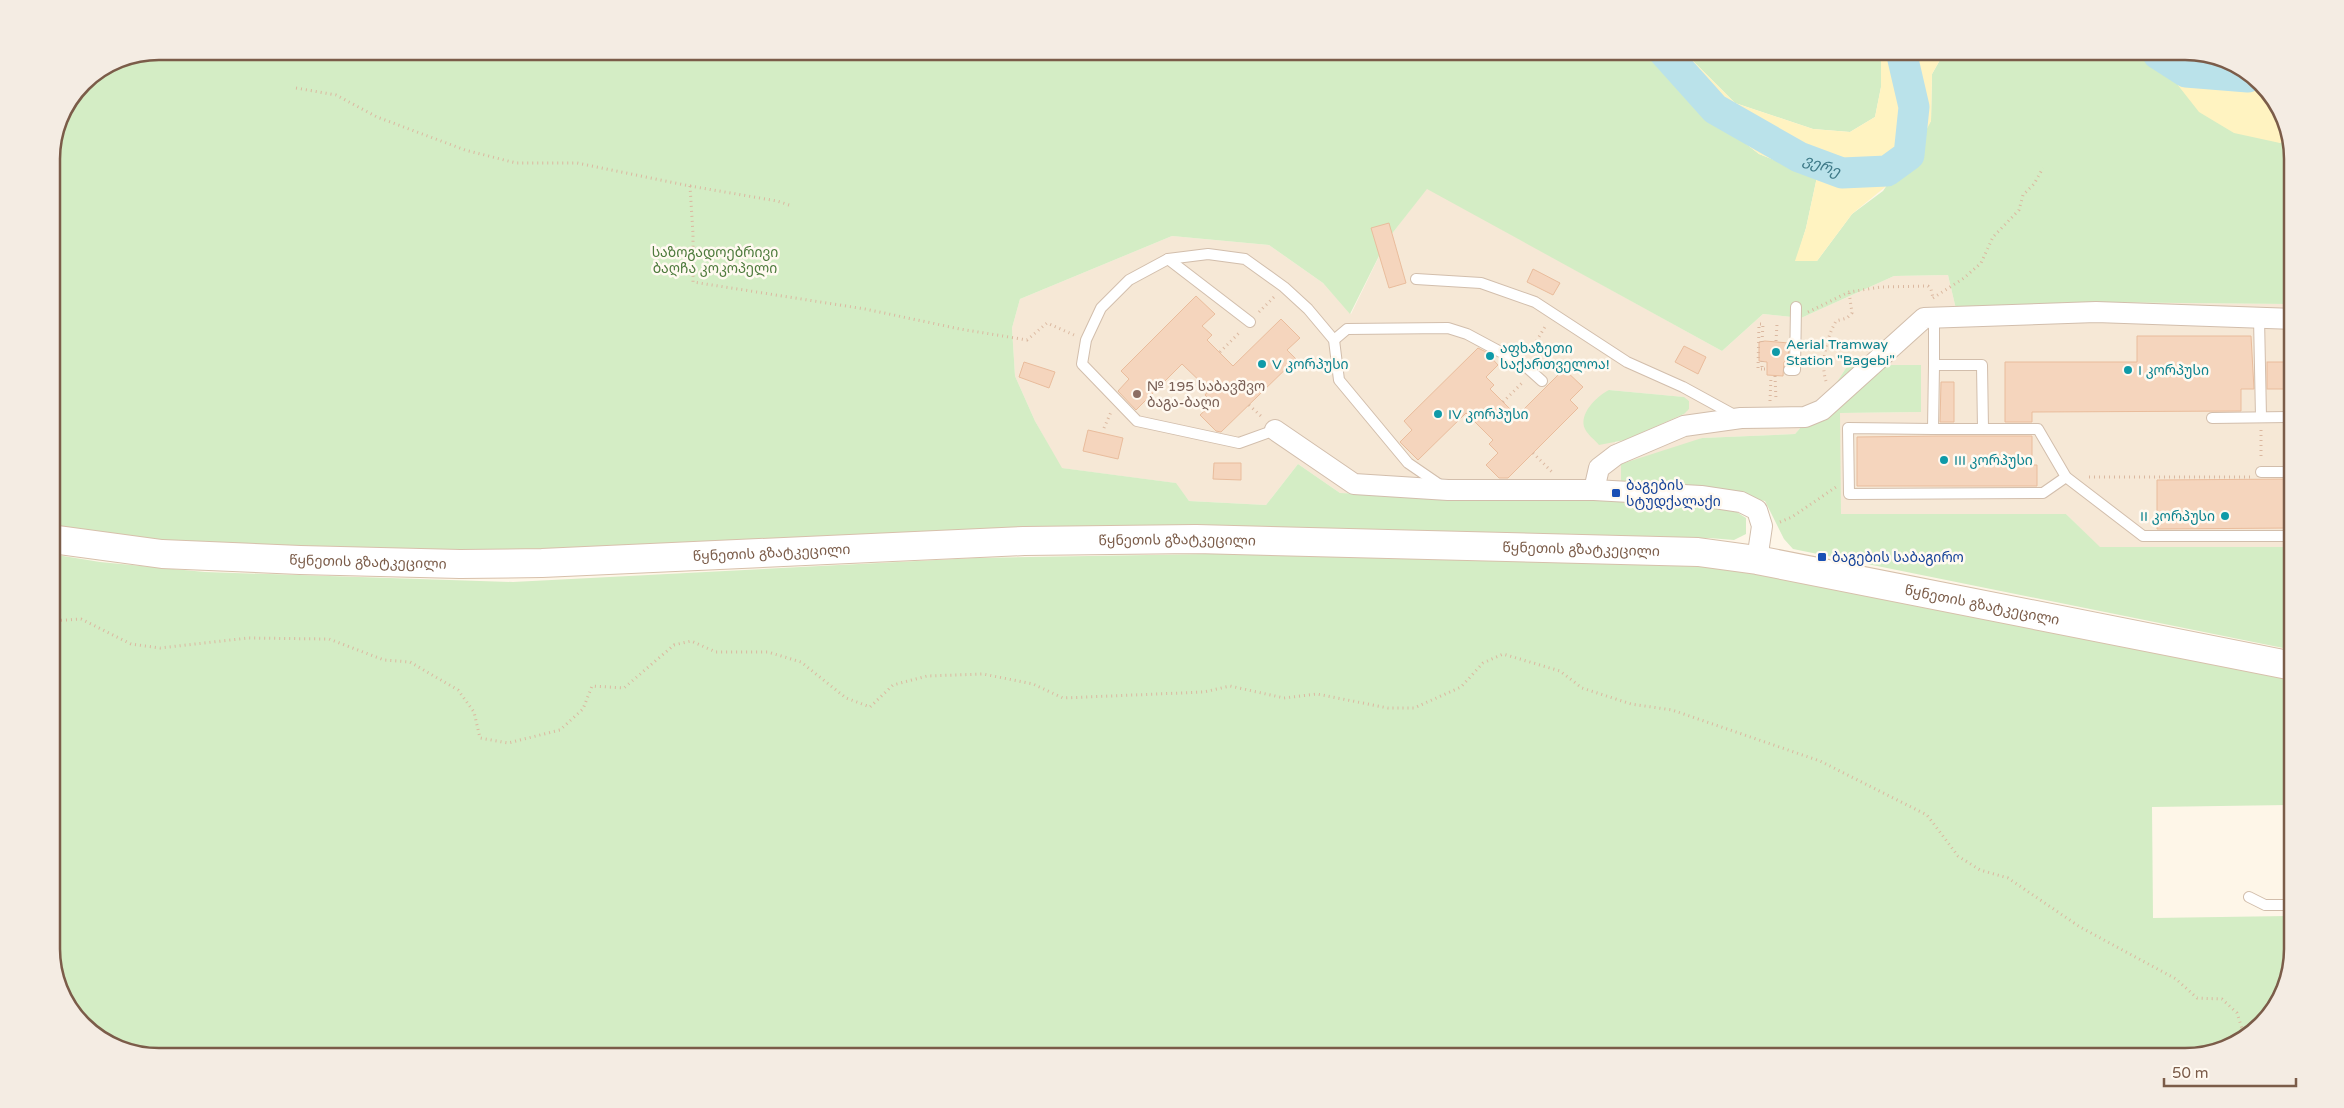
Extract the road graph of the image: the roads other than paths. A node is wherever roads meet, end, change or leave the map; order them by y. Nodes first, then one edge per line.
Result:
1 (1168, 259) junction
2 (1416, 279) dead end
3 (1933, 307) junction
4 (1798, 313) road end
5 (2259, 318) junction
6 (2284, 319) edge
7 (1250, 322) road end
8 (1334, 340) junction
9 (1934, 365) junction
10 (1789, 370) dead end
11 (1542, 381) dead end
12 (2261, 417) junction
13 (2284, 417) edge
14 (1741, 418) junction
15 (2212, 418) dead end
16 (1933, 429) junction
17 (1983, 429) junction
18 (1275, 430) joint
19 (2261, 472) road end
20 (2284, 472) edge
21 (2066, 477) junction
22 (1448, 490) junction
23 (1594, 490) junction
24 (2284, 536) edge
25 (60, 540) edge
26 (1757, 560) junction
27 (2284, 664) edge
28 (2249, 897) dead end
29 (2284, 905) edge

1 - 7 lane
1 - 8 lane
1 - 18 lane
2 - 14 lane
3 - 5 street
3 - 9 lane
3 - 14 street
4 - 10 lane
5 - 6 street
5 - 12 lane
8 - 11 lane
8 - 22 lane
9 - 16 lane
9 - 17 lane
12 - 13 lane
12 - 15 lane
14 - 23 street
16 - 17 lane
16 - 21 lane
17 - 21 lane
18 - 22 street
19 - 20 lane
21 - 24 lane
22 - 23 street
23 - 26 street
25 - 26 main road, წყნეთის გზატკეცილი
26 - 27 main road, წყნეთის გზატკეცილი
28 - 29 lane

